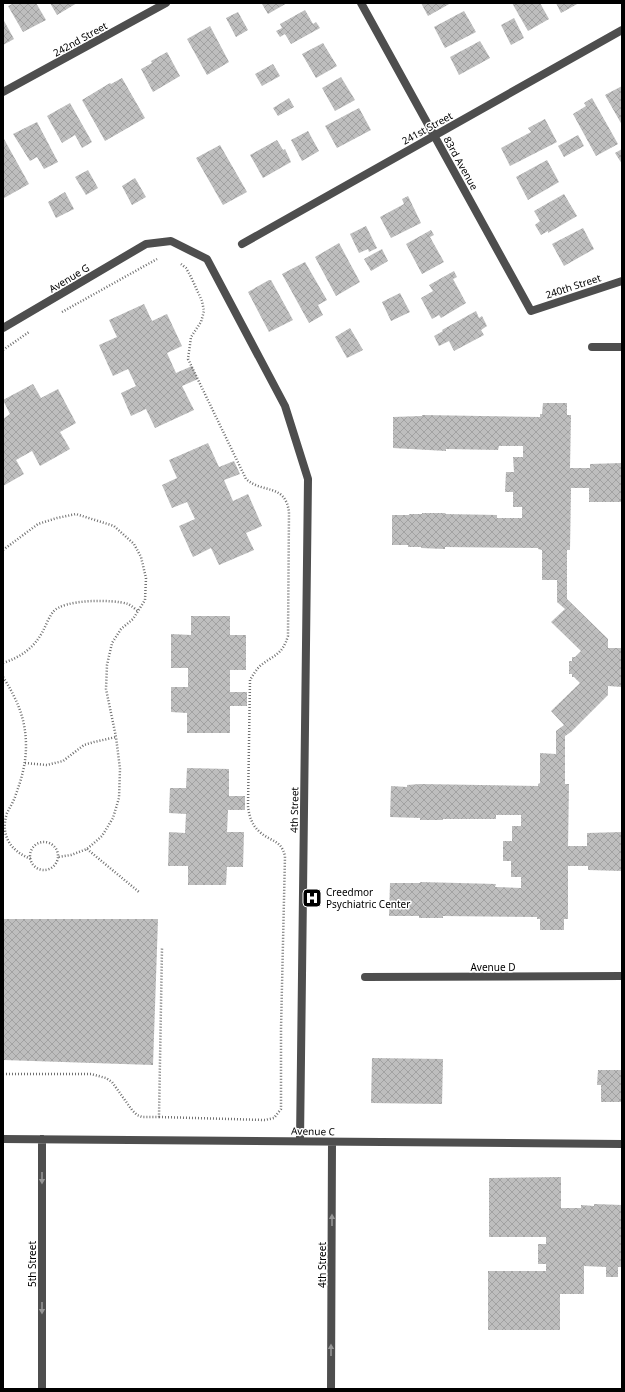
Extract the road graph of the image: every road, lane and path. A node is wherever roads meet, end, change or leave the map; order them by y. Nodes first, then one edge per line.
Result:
1 (166, 3) edge
2 (362, 3) edge
3 (622, 30) edge
4 (3, 92) edge
5 (434, 136) junction
6 (146, 244) joint
7 (242, 244) dead end
8 (159, 258) dead end
9 (177, 261) dead end
10 (622, 281) edge
11 (531, 311) joint
12 (56, 316) dead end
13 (3, 328) edge
14 (29, 331) dead end
15 (592, 347) dead end
16 (622, 347) edge
17 (3, 350) edge
18 (3, 550) edge
19 (138, 611) junction
20 (3, 663) edge
21 (3, 677) edge
22 (116, 737) junction
23 (25, 763) junction
24 (87, 849) junction
25 (58, 857) junction
26 (31, 858) junction
27 (140, 892) dead end
28 (162, 948) dead end
29 (365, 976) dead end
30 (622, 976) edge
31 (3, 1074) edge
32 (159, 1117) junction
33 (3, 1139) edge
34 (42, 1139) junction
35 (300, 1141) junction
36 (332, 1142) junction
37 (622, 1144) edge
38 (42, 1389) edge
39 (331, 1389) edge

1 - 4 street, 242nd Street
2 - 5 street, 83rd Avenue
3 - 5 street, 241st Street
5 - 7 street, 241st Street
5 - 11 street, 83rd Avenue
6 - 13 street, Avenue G
6 - 35 street, 4th Street
8 - 12 path
9 - 32 path
10 - 11 street, 240th Street
14 - 17 path
15 - 16 street
18 - 19 path
19 - 20 path
19 - 22 path
21 - 23 path
22 - 23 path
22 - 24 path
23 - 26 path
24 - 25 path
24 - 27 path
25 - 26 path
25 - 26 path
28 - 32 path
29 - 30 street, Avenue D
31 - 32 path
33 - 34 street, Avenue C
34 - 35 street, Avenue C
34 -> 38 street, 5th Street
35 - 36 street, Avenue C
36 - 37 street, Avenue C
39 -> 36 street, 4th Street

